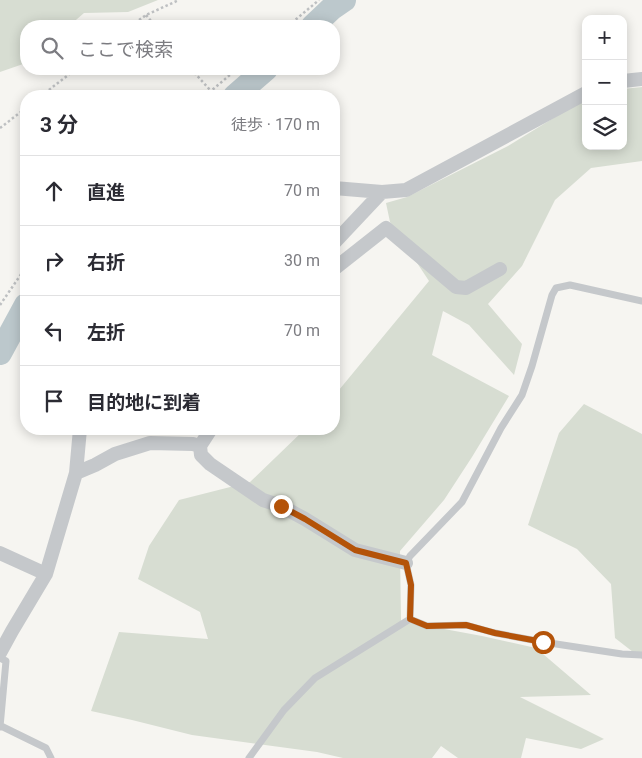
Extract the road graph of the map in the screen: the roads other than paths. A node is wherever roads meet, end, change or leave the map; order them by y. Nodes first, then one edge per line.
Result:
1 (642, 78) edge
2 (627, 80) edge
3 (582, 95) edge
4 (340, 189) edge
5 (382, 192) junction
6 (340, 237) edge
7 (340, 264) edge
8 (500, 269) dead end
9 (642, 301) edge
10 (79, 435) edge
11 (207, 435) edge
12 (200, 446) junction
13 (76, 473) junction
14 (0, 553) edge
15 (406, 563) junction
16 (46, 574) junction
17 (410, 619) junction
18 (0, 653) edge
19 (642, 655) edge
20 (0, 658) edge
21 (0, 727) edge
22 (51, 758) edge
23 (249, 758) edge

1 - 2 street
3 - 5 street
4 - 5 street
5 - 6 street
7 - 8 street
9 - 15 lane
10 - 13 street
11 - 12 street
12 - 13 street
12 - 15 street
13 - 16 street
14 - 16 street
15 - 17 lane
16 - 18 street
17 - 19 lane
17 - 23 lane
20 - 21 lane
21 - 22 lane

